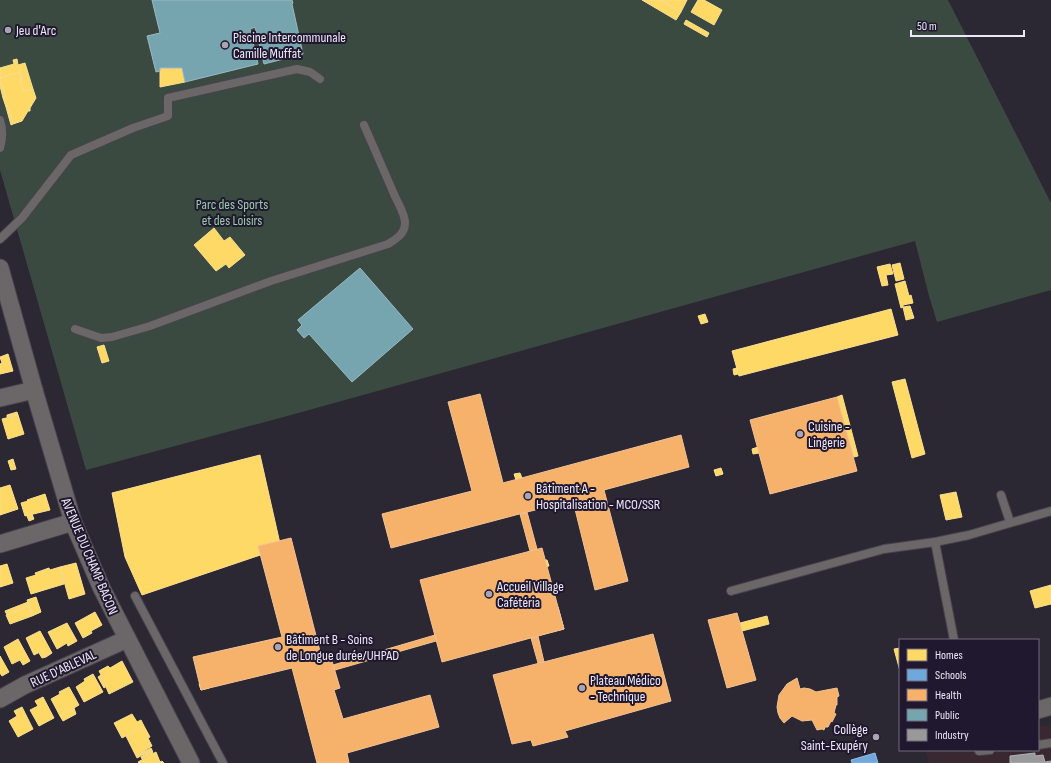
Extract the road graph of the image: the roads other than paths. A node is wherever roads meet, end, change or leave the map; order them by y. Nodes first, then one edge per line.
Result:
1 (320, 79) dead end
2 (0, 120) edge
3 (364, 125) dead end
4 (0, 148) edge
5 (0, 239) edge
6 (0, 268) edge
7 (75, 329) dead end
8 (34, 390) junction
9 (0, 398) edge
10 (1001, 495) dead end
11 (1051, 511) edge
12 (73, 522) junction
13 (1010, 522) junction
14 (935, 542) junction
15 (0, 544) edge
16 (731, 591) dead end
17 (134, 596) dead end
18 (127, 639) junction
19 (954, 639) edge
20 (0, 699) edge
21 (1051, 706) edge
22 (1039, 710) edge
23 (1051, 743) edge
24 (1039, 744) edge
25 (191, 763) edge
26 (223, 763) edge

1 - 5 lane
2 - 4 lane
3 - 7 lane
6 - 8 street, AVENUE DU CHAMP BACON
8 - 9 street
8 - 12 street, AVENUE DU CHAMP BACON
10 - 13 lane
11 - 13 lane
12 - 15 street
12 - 18 street, AVENUE DU CHAMP BACON
13 - 14 lane
14 - 16 lane
14 - 19 lane
17 - 26 lane
18 - 20 street, RUE D'ABLEVAL
18 - 25 street, AVENUE DU CHAMP BACON
21 - 22 street
23 - 24 lane

